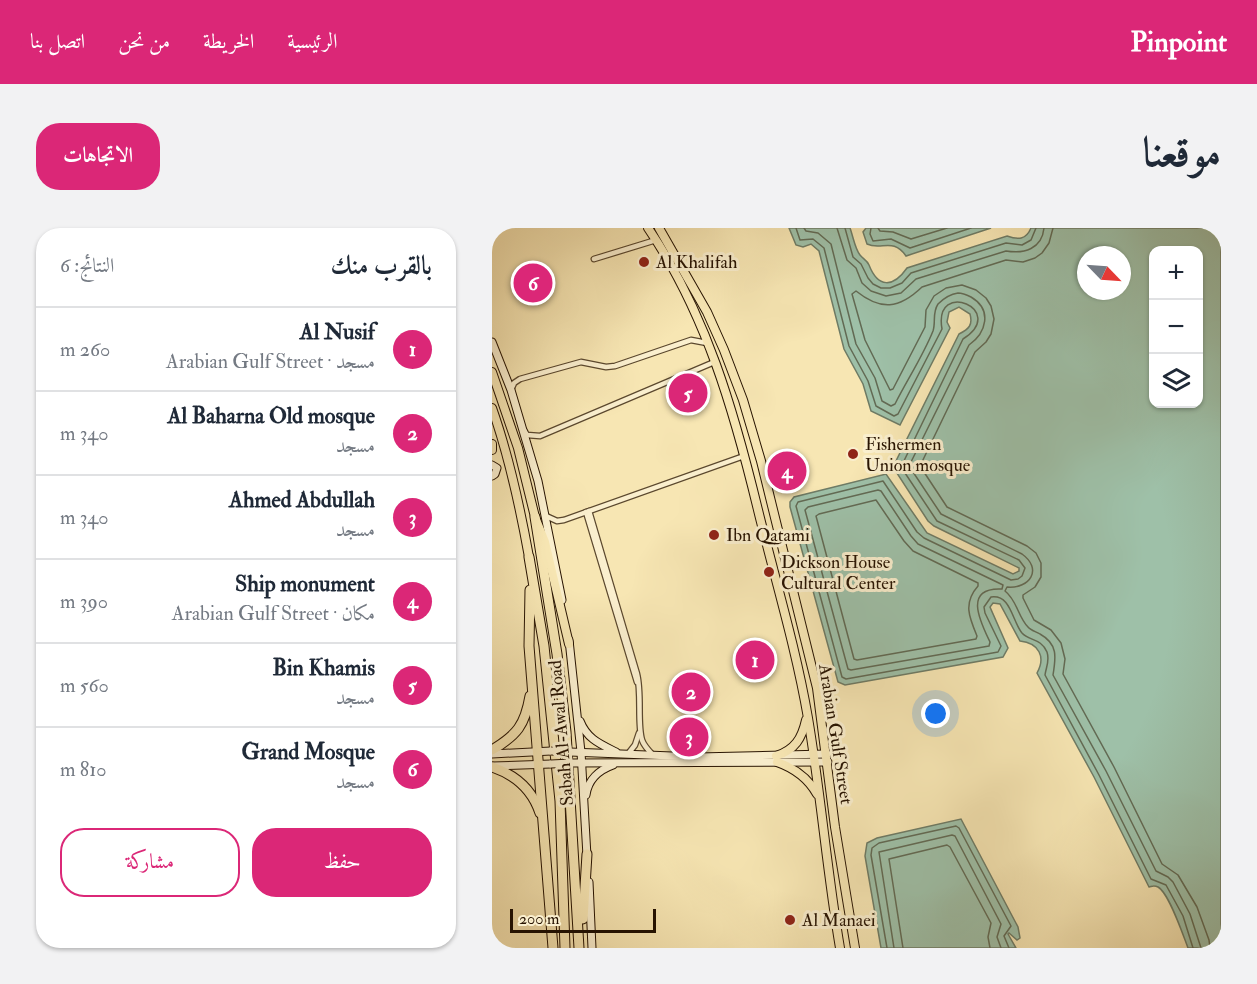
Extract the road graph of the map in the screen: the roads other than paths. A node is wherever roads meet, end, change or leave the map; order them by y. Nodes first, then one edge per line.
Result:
1 (648, 228) edge
2 (659, 228) edge
3 (656, 240) junction
4 (594, 259) dead end
5 (492, 342) edge
6 (710, 345) junction
7 (715, 359) junction
8 (492, 372) edge
9 (511, 390) junction
10 (492, 408) edge
11 (524, 430) junction
12 (492, 444) edge
13 (492, 450) edge
14 (745, 456) junction
15 (492, 465) edge
16 (492, 476) edge
17 (588, 512) junction
18 (535, 516) junction
19 (546, 516) junction
20 (530, 562) junction
21 (569, 644) junction
22 (532, 682) junction
23 (577, 713) junction
24 (807, 716) junction
25 (640, 735) junction
26 (538, 751) junction
27 (492, 752) edge
28 (581, 752) junction
29 (624, 754) junction
30 (653, 756) junction
31 (814, 758) junction
32 (827, 758) junction
33 (776, 759) junction
34 (619, 762) junction
35 (581, 763) junction
36 (539, 764) junction
37 (492, 766) edge
38 (819, 797) junction
39 (584, 803) junction
40 (545, 828) junction
41 (587, 854) junction
42 (552, 948) edge
43 (565, 948) edge
44 (581, 948) edge
45 (592, 948) edge
46 (840, 948) edge
47 (855, 948) edge

1 - 3 main road, Arabian Gulf Street
2 - 32 main road, Arabian Gulf Street
3 - 4 street
3 - 6 main road, Arabian Gulf Street
5 - 9 main road, Sabah Al-Awal Road
6 - 7 main road, Arabian Gulf Street
6 - 9 street
7 - 11 street
7 - 14 main road, Arabian Gulf Street
8 - 18 main road
9 - 11 main road, Sabah Al-Awal Road
10 - 20 main road
11 - 19 main road, Sabah Al-Awal Road
12 - 13 main road
14 - 17 street
14 - 24 main road, Arabian Gulf Street
15 - 16 main road
17 - 19 street
17 - 25 street
18 - 21 main road
18 - 44 highway, Sabah Al-Awal Road
19 - 21 main road, Sabah Al-Awal Road
20 - 22 highway
20 - 43 highway, Sabah Al-Awal Road
21 - 23 main road, Sabah Al-Awal Road
22 - 26 highway
22 - 27 highway
23 - 28 main road, Sabah Al-Awal Road
23 - 29 main road
24 - 31 main road, Arabian Gulf Street
24 - 33 main road
25 - 29 street
25 - 30 street
26 - 27 main road
26 - 28 main road, bridge
26 - 36 highway
28 - 29 main road
28 - 35 main road, Sabah Al-Awal Road
29 - 30 main road
30 - 33 main road
31 - 32 main road
31 - 33 main road
31 - 38 main road, Arabian Gulf Street
32 - 47 main road, Arabian Gulf Street
33 - 34 main road
33 - 38 main road
34 - 35 main road
34 - 39 main road
35 - 36 main road, bridge
35 - 39 main road, Sabah Al-Awal Road
36 - 37 main road
36 - 40 highway
37 - 40 highway
38 - 46 main road, Arabian Gulf Street
39 - 41 main road, Sabah Al-Awal Road
40 - 42 highway
41 - 44 highway
41 - 45 main road, Sabah Al-Awal Road

